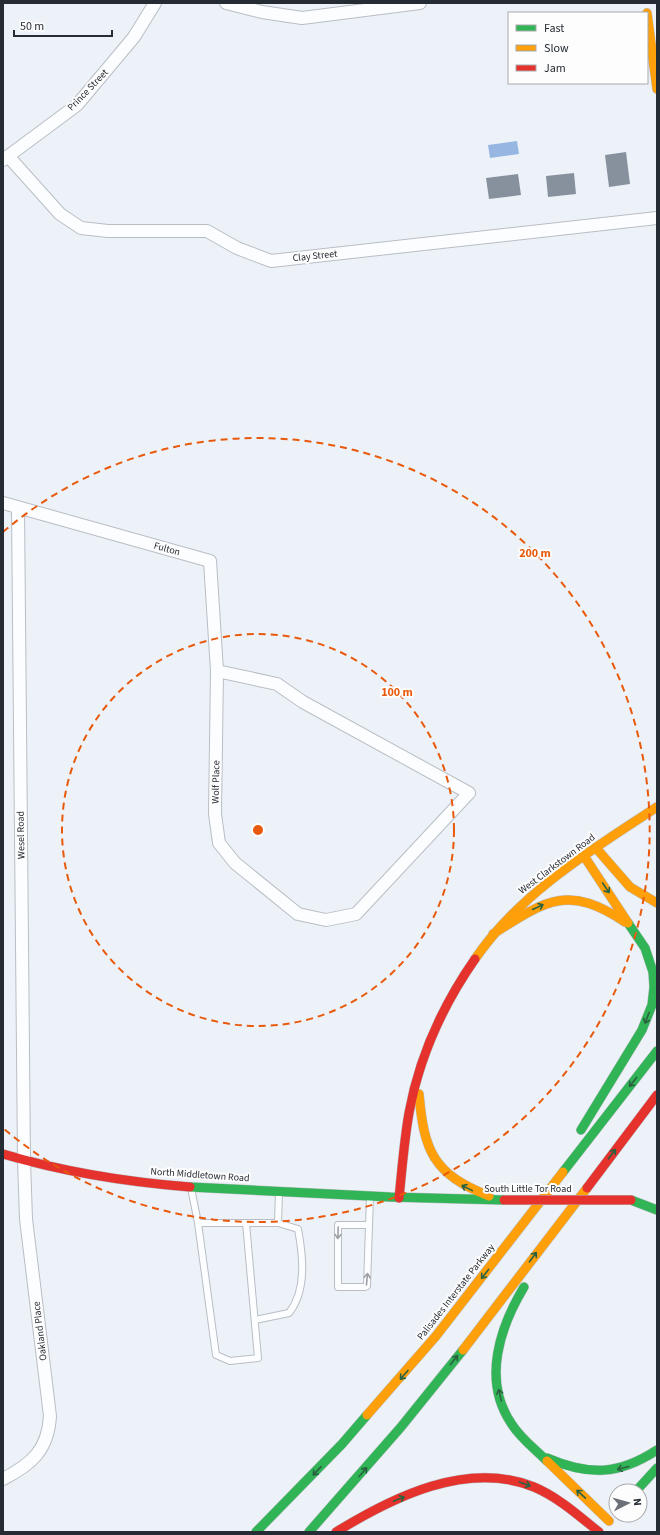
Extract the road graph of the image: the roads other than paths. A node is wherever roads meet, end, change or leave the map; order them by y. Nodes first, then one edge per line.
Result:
1 (155, 3) edge
2 (226, 3) edge
3 (420, 3) edge
4 (648, 21) edge
5 (657, 90) edge
6 (6, 158) edge
7 (657, 218) edge
8 (3, 503) edge
9 (18, 508) junction
10 (217, 672) junction
11 (657, 807) edge
12 (596, 848) junction
13 (584, 856) junction
14 (657, 904) edge
15 (493, 934) junction
16 (637, 935) junction
17 (657, 1051) edge
18 (419, 1077) junction
19 (657, 1095) edge
20 (3, 1154) edge
21 (24, 1161) junction
22 (601, 1169) junction
23 (191, 1186) junction
24 (279, 1191) junction
25 (370, 1196) junction
26 (399, 1198) junction
27 (504, 1200) junction
28 (631, 1200) junction
29 (657, 1200) edge
30 (657, 1210) edge
31 (198, 1223) junction
32 (246, 1223) junction
33 (278, 1223) junction
34 (369, 1225) junction
35 (496, 1261) junction
36 (255, 1320) junction
37 (657, 1450) edge
38 (540, 1454) junction
39 (657, 1468) edge
40 (3, 1479) edge
41 (643, 1483) edge
42 (608, 1520) edge
43 (608, 1522) edge
44 (256, 1532) edge
45 (309, 1532) edge
46 (336, 1532) edge
47 (600, 1532) edge

1 - 6 street, Prince Street
2 - 3 street
4 - 5 main road
6 - 7 street, Clay Street
8 - 9 street
9 - 10 street, Fulton
9 - 21 street, Wesel Road
10 - 10 street, Wolf Place
11 - 12 main road, West Clarkstown Road
12 - 13 main road, West Clarkstown Road
12 - 14 main road
13 - 15 main road, West Clarkstown Road
13 -> 16 main road
15 -> 16 main road
15 - 18 main road, West Clarkstown Road
16 -> 35 main road
17 -> 35 main road, Palisades Interstate Parkway
18 - 26 main road, West Clarkstown Road
27 -> 18 main road
22 -> 19 main road
20 - 21 main road, North Middletown Road
21 - 23 main road, North Middletown Road
21 - 40 street, Oakland Place
38 -> 22 main road
45 -> 22 main road
23 - 24 main road, North Middletown Road
23 - 31 lane
24 - 25 main road, North Middletown Road
24 - 33 lane
25 - 26 main road, North Middletown Road
25 - 34 lane
26 - 27 main road, South Little Tor Road
27 - 28 main road, South Little Tor Road, bridge
28 - 29 main road, South Little Tor Road
28 - 30 main road
31 - 32 lane
31 - 36 lane
32 - 33 lane
32 - 36 lane
33 - 36 lane
34 -> 34 lane
35 -> 44 main road, Palisades Interstate Parkway
37 -> 38 main road
42 -> 38 main road
39 - 41 main road
43 - 47 main road
46 -> 47 main road

